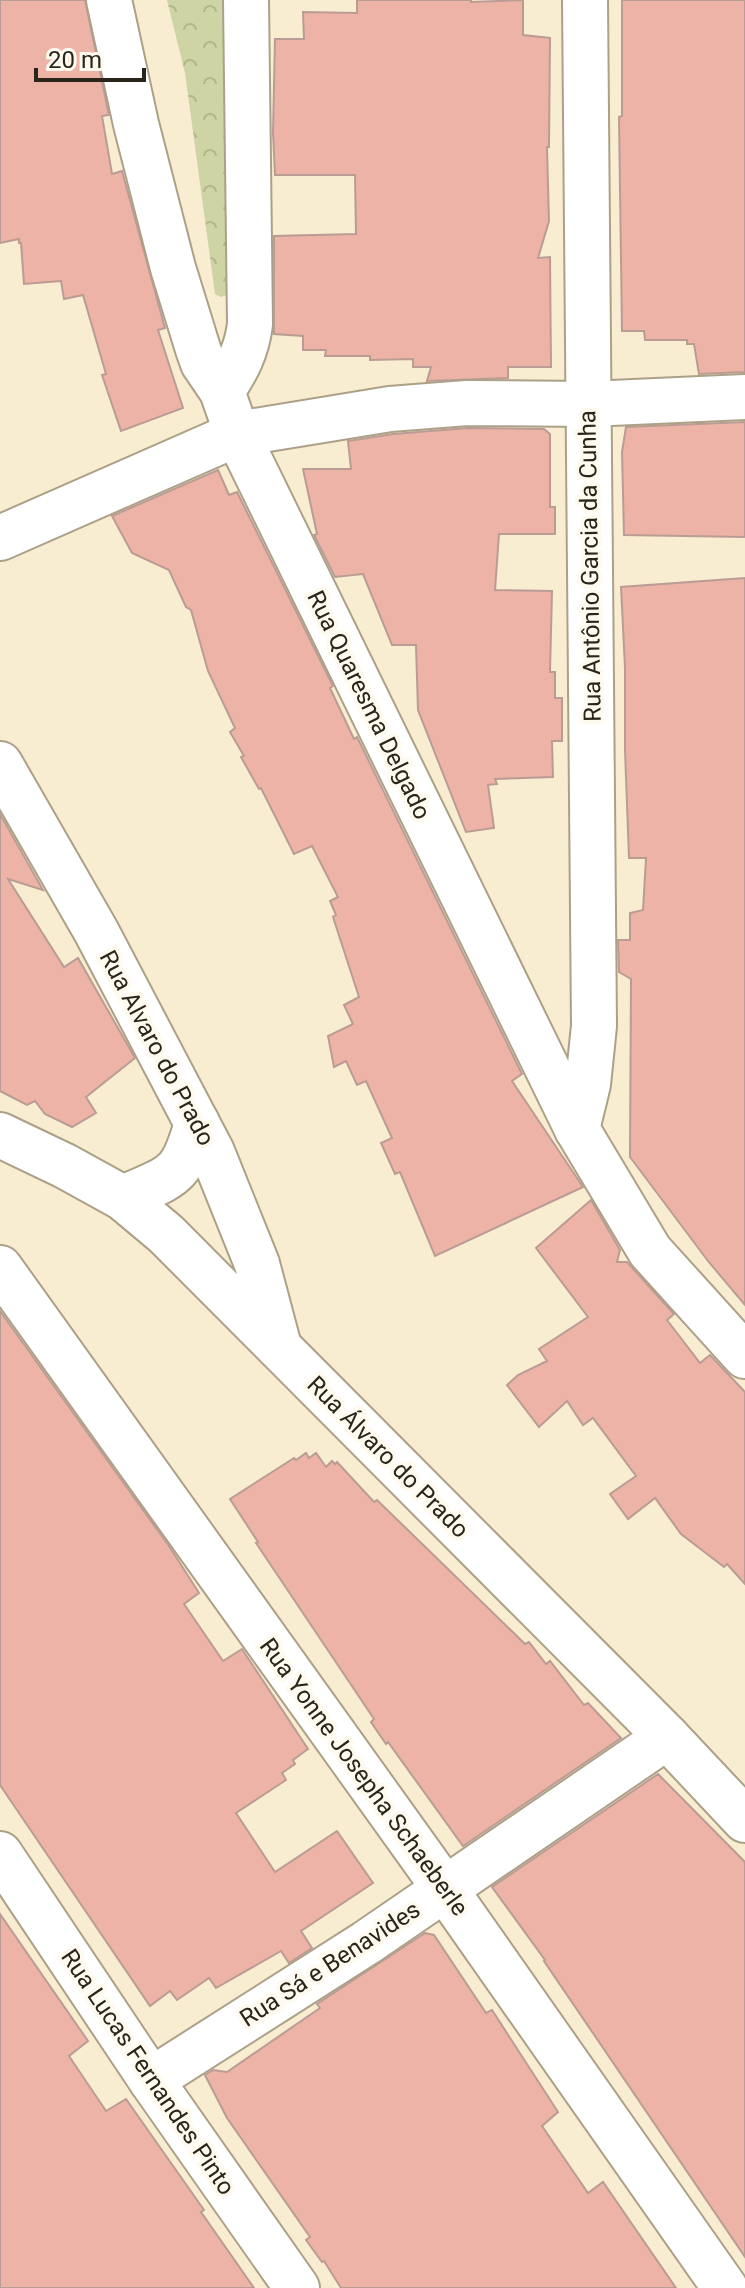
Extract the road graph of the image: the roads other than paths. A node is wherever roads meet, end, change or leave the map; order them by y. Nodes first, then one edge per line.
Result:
1 (109, 0) edge
2 (246, 0) edge
3 (585, 0) edge
4 (222, 391) junction
5 (745, 397) edge
6 (589, 404) junction
7 (237, 434) junction
8 (0, 538) edge
9 (0, 764) edge
10 (197, 1123) junction
11 (577, 1129) junction
12 (0, 1135) edge
13 (123, 1198) junction
14 (0, 1268) edge
15 (279, 1347) junction
16 (745, 1356) edge
17 (667, 1737) junction
18 (745, 1820) edge
19 (0, 1854) edge
20 (445, 1889) junction
21 (151, 2080) junction
22 (297, 2288) edge
23 (725, 2288) edge

1 - 4 street, Rua Quaresma Delgado
2 - 4 street
3 - 6 street, Rua Antônio Garcia da Cunha
4 - 7 street, Rua Quaresma Delgado
5 - 6 street
6 - 7 street
6 - 11 street, Rua Antônio Garcia da Cunha
7 - 8 street
7 - 11 street, Rua Quaresma Delgado
9 - 10 street, Rua Alvaro do Prado
10 - 13 street
10 - 15 street, Rua Alvaro do Prado
11 - 16 street, Rua Quaresma Delgado
12 - 13 street, Rua Álvaro do Prado
13 - 15 street, Rua Álvaro do Prado
14 - 20 street, Rua Yonne Josepha Schaeberle
15 - 17 street, Rua Álvaro do Prado
17 - 18 street, Rua Álvaro do Prado
17 - 20 street, Rua Sá e Benavides
19 - 21 street, Rua Lucas Fernandes Pinto
20 - 21 street, Rua Sá e Benavides
20 - 23 street, Rua Yonne Josepha Schaeberle
21 - 22 street, Rua Lucas Fernandes Pinto

